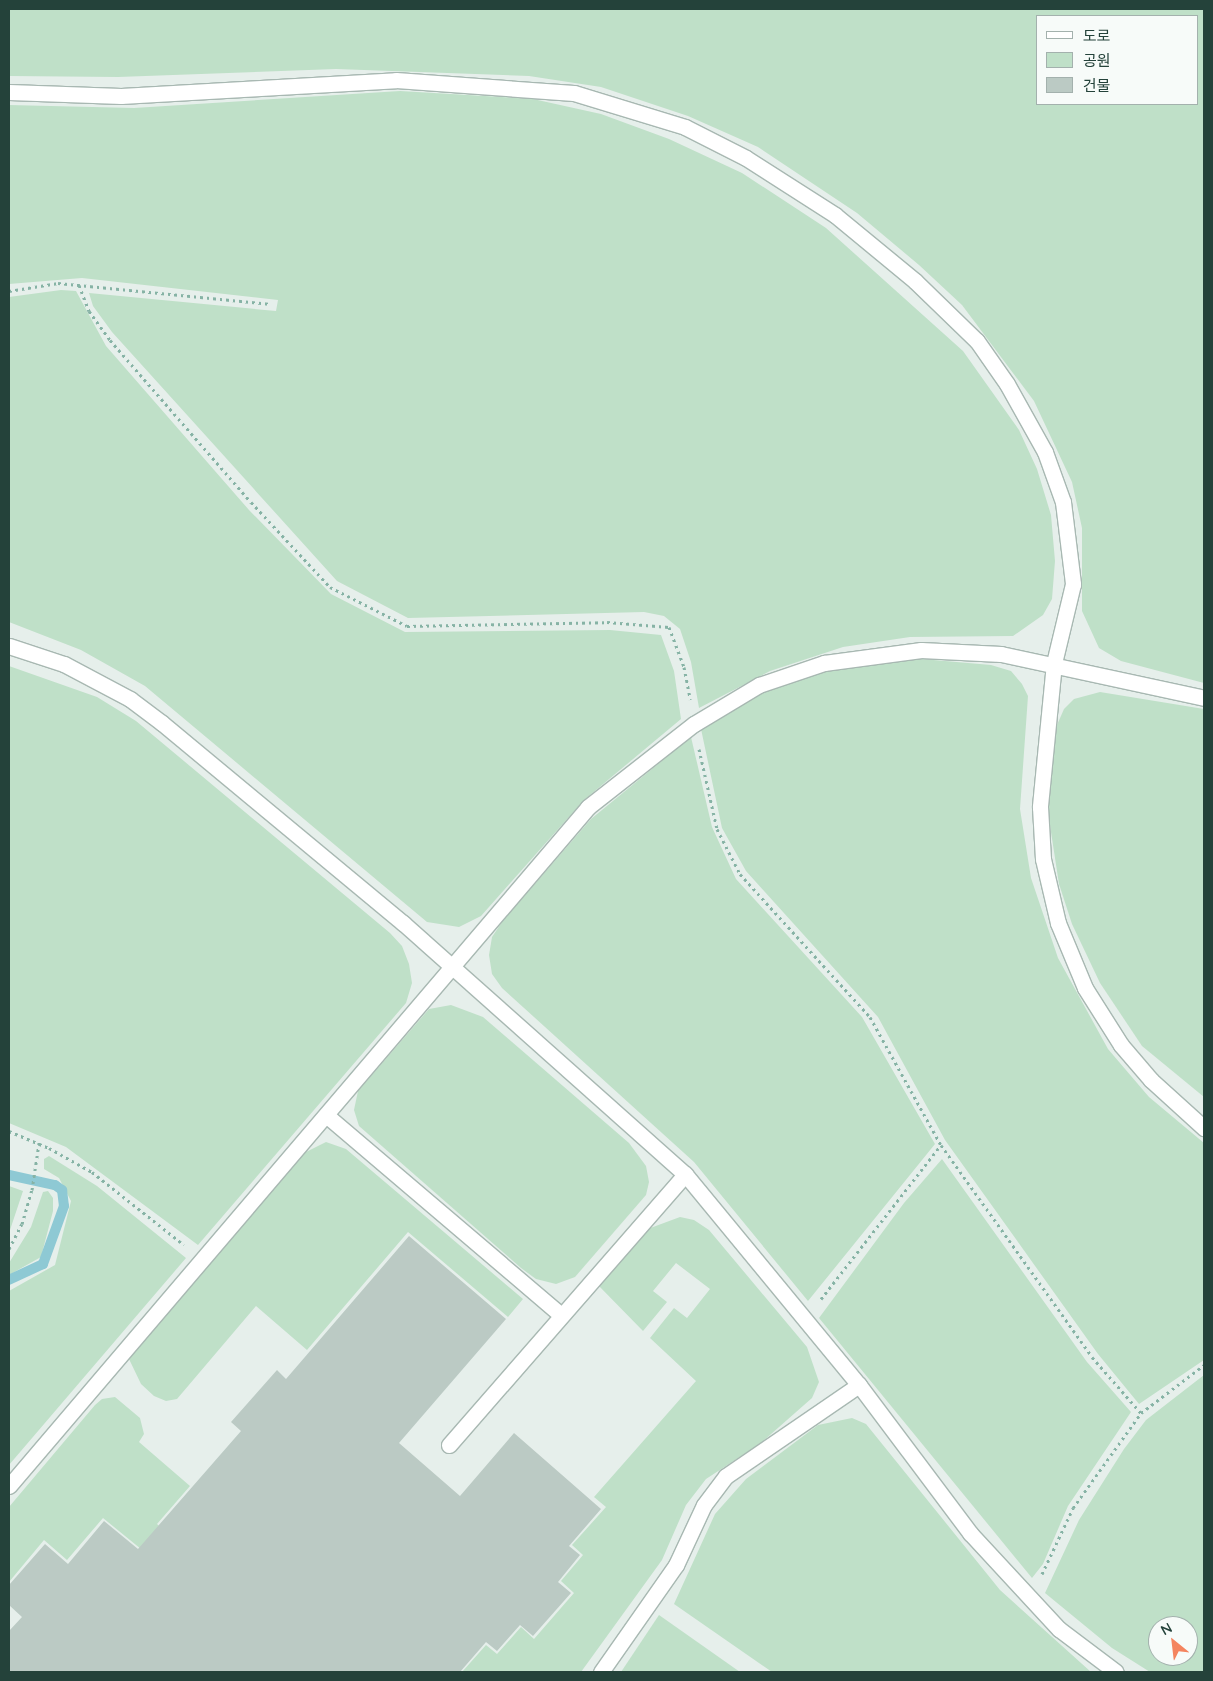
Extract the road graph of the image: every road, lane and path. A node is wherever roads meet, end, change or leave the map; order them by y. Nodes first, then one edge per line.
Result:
1 (9, 92) edge
2 (79, 285) junction
3 (9, 291) edge
4 (270, 304) dead end
5 (9, 646) edge
6 (1054, 663) junction
7 (1204, 698) edge
8 (694, 724) junction
9 (454, 967) junction
10 (326, 1114) junction
11 (1204, 1128) edge
12 (9, 1131) edge
13 (38, 1143) junction
14 (941, 1145) junction
15 (685, 1174) junction
16 (9, 1249) edge
17 (200, 1258) junction
18 (560, 1314) junction
19 (806, 1320) junction
20 (1204, 1365) edge
21 (859, 1385) junction
22 (1141, 1413) junction
23 (449, 1445) dead end
24 (9, 1486) edge
25 (1032, 1600) junction
26 (601, 1672) edge
27 (1116, 1672) edge

1 - 6 street
2 - 3 path
2 - 4 path
2 - 8 path
5 - 9 street
6 - 7 street
6 - 8 street
6 - 11 street
8 - 9 street
8 - 14 path
9 - 10 street
9 - 15 street
10 - 17 street
10 - 18 street
12 - 13 path
13 - 16 path
13 - 17 path
14 - 19 path
14 - 22 path
15 - 18 street
15 - 19 street
17 - 24 street
18 - 23 street
19 - 21 street
20 - 22 path
21 - 25 street
21 - 26 street
22 - 25 path
25 - 27 street

